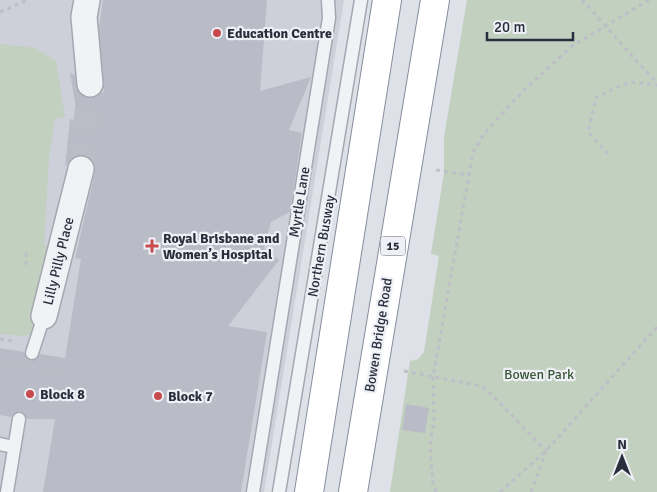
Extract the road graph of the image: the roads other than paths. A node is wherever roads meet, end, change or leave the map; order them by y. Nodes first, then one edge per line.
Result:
1 (87, 0) edge
2 (328, 0) edge
3 (361, 0) edge
4 (387, 0) edge
5 (435, 0) edge
6 (90, 84) tunnel mouth
7 (81, 169) tunnel mouth
8 (44, 316) joint
9 (32, 353) dead end
10 (19, 419) dead end
11 (0, 444) edge
12 (14, 447) junction
13 (7, 492) edge
14 (253, 492) edge
15 (279, 492) edge
16 (309, 492) edge
17 (353, 492) edge

1 - 6 street
2 - 14 lane, Myrtle Lane
3 - 15 lane, Northern Busway
4 - 16 highway
5 - 17 highway, Bowen Bridge Road / 15
7 - 8 street, Lilly Pilly Place
8 - 9 lane, Lilly Pilly Place
10 - 12 lane
11 - 12 lane
12 - 13 lane

